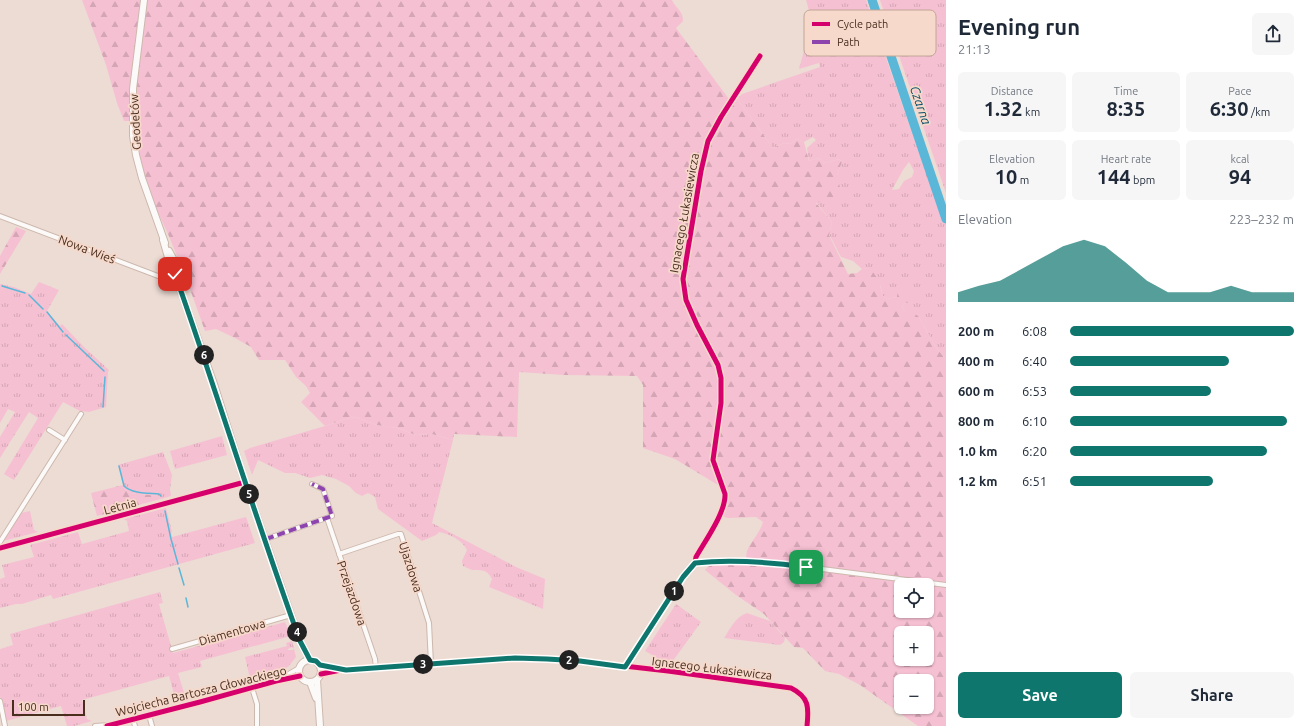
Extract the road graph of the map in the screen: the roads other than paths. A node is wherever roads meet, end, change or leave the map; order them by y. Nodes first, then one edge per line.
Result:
1 (144, 0) edge
2 (760, 56) dead end
3 (0, 216) edge
4 (175, 274) junction
5 (81, 414) dead end
6 (49, 430) dead end
7 (65, 440) junction
8 (245, 482) junction
9 (312, 484) dead end
10 (327, 518) junction
11 (0, 539) edge
12 (266, 540) junction
13 (0, 548) edge
14 (339, 554) junction
15 (695, 563) junction
16 (946, 586) edge
17 (292, 615) junction
18 (300, 641) junction
19 (172, 649) dead end
20 (310, 660) junction
21 (431, 664) junction
22 (301, 665) junction
23 (320, 665) junction
24 (625, 667) junction
25 (376, 668) junction
26 (341, 670) junction
27 (321, 674) junction
28 (300, 676) junction
29 (317, 680) junction
30 (276, 681) junction
31 (310, 682) junction
32 (252, 688) junction
33 (0, 701) edge
34 (318, 703) junction
35 (149, 715) junction
36 (133, 719) junction
37 (108, 725) edge
38 (6, 726) edge
39 (95, 726) edge
40 (135, 726) edge
41 (152, 726) edge
42 (257, 726) edge
43 (320, 726) edge
44 (807, 726) edge

1 - 4 main road, Geodetów
2 - 15 street, Ignacego Łukasiewicza
3 - 4 street, Nowa Wieś
4 - 8 main road, Geodetów
5 - 7 street
6 - 7 street
7 - 11 street
8 - 12 main road, Geodetów
8 - 13 street, Letnia
9 - 10 street, Przejazdowa
10 - 12 street
10 - 14 street, Przejazdowa
12 - 17 main road, Geodetów
14 - 21 street, Ujazdowa
14 - 25 street, Przejazdowa
15 - 16 street
15 - 24 street, Ignacego Łukasiewicza
17 - 18 main road, Geodetów
17 - 19 street, Diamentowa
18 - 20 main road, Geodetów
18 - 22 main road, Geodetów
20 - 22 main road
20 - 23 main road
21 - 24 street, Ignacego Łukasiewicza
21 - 25 street, Ignacego Łukasiewicza
22 - 28 main road
22 - 30 street, Wojciecha Bartosza Głowackiego
23 - 26 street, Ignacego Łukasiewicza
23 - 27 main road
24 - 44 street, Ignacego Łukasiewicza
25 - 26 street, Ignacego Łukasiewicza
26 - 27 street, Ignacego Łukasiewicza
27 - 29 main road
28 - 30 street, Wojciecha Bartosza Głowackiego
28 - 31 main road
29 - 31 main road
29 - 34 main road
30 - 32 street, Wojciecha Bartosza Głowackiego
31 - 34 main road
32 - 35 street, Wojciecha Bartosza Głowackiego
32 - 42 street
33 - 38 street
34 - 43 main road
35 - 36 street, Wojciecha Bartosza Głowackiego
35 - 41 street
36 - 37 street, Wojciecha Bartosza Głowackiego
36 - 40 street
37 - 39 street, Wojciecha Bartosza Głowackiego

